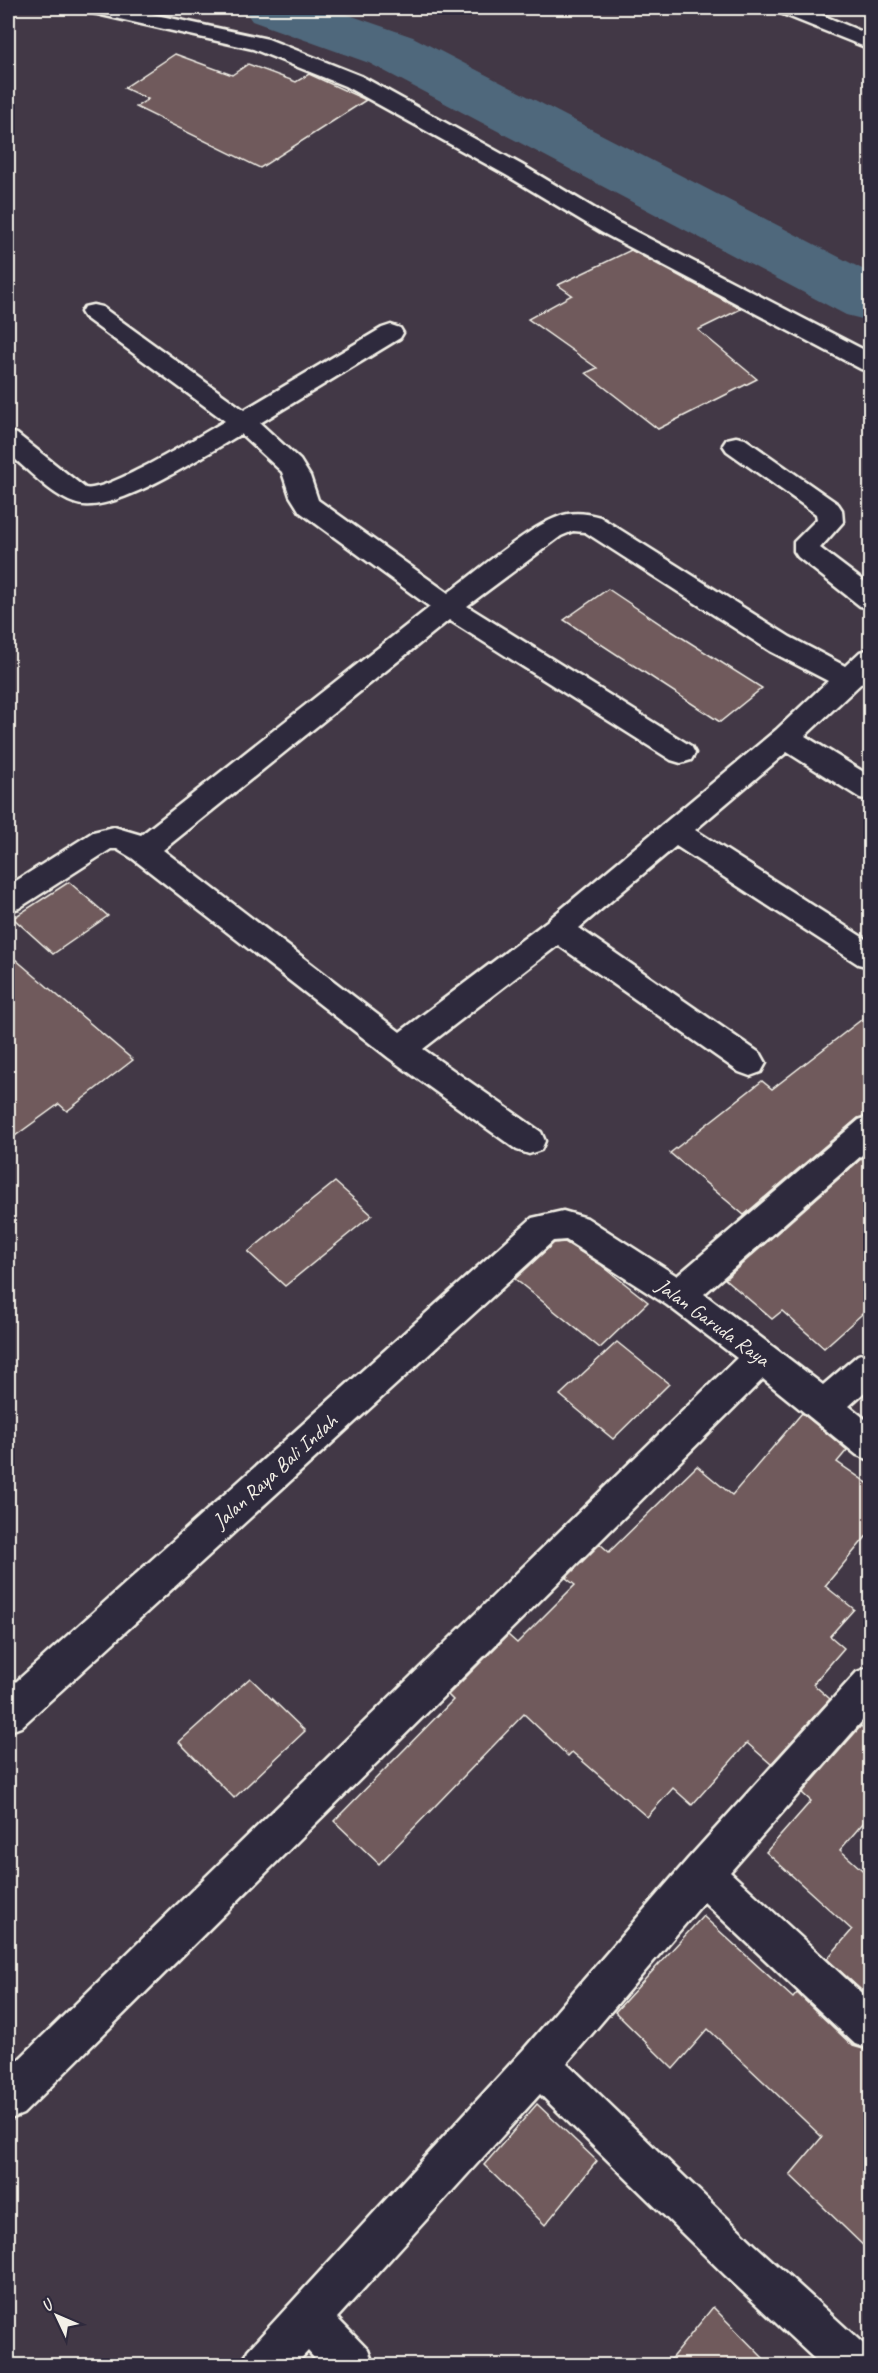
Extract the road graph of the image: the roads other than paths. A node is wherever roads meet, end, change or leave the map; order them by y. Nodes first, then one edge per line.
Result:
1 (97, 8) edge
2 (788, 8) edge
3 (870, 43) edge
4 (93, 312) dead end
5 (391, 333) dead end
6 (870, 363) edge
7 (243, 422) junction
8 (8, 440) edge
9 (736, 445) dead end
10 (870, 599) edge
11 (448, 607) junction
12 (870, 659) edge
13 (847, 679) junction
14 (786, 737) junction
15 (681, 753) dead end
16 (870, 790) edge
17 (673, 830) junction
18 (143, 850) junction
19 (8, 900) edge
20 (558, 929) junction
21 (869, 956) dead end
22 (400, 1049) junction
23 (750, 1063) dead end
24 (870, 1129) edge
25 (529, 1141) dead end
26 (544, 1228) joint
27 (679, 1294) junction
28 (762, 1357) junction
29 (870, 1366) edge
30 (824, 1406) junction
31 (870, 1444) edge
32 (865, 1703) edge
33 (8, 1714) edge
34 (702, 1873) junction
35 (870, 2029) edge
36 (539, 2064) junction
37 (8, 2099) edge
38 (307, 2318) junction
39 (264, 2366) edge
40 (352, 2366) edge
41 (855, 2366) edge

1 - 6 street
2 - 3 street
4 - 7 street
5 - 7 street
7 - 8 street
7 - 11 street
9 - 10 street
11 - 13 street
11 - 15 street
11 - 18 street
12 - 13 street
13 - 14 street
14 - 16 street
14 - 17 street
17 - 20 street
17 - 21 street
18 - 19 street
18 - 22 street
20 - 22 street
20 - 23 street
22 - 25 street
24 - 27 street
26 - 27 street, Jalan Garuda Raya
26 - 33 street, Jalan Raya Bali Indah
27 - 28 street, Jalan Garuda Raya
28 - 30 street, Jalan Garuda Raya
28 - 37 street
29 - 30 street
30 - 31 street, Jalan Garuda Raya
32 - 34 street
34 - 35 street
34 - 36 street
36 - 38 street
36 - 41 street
38 - 39 street
38 - 40 street

